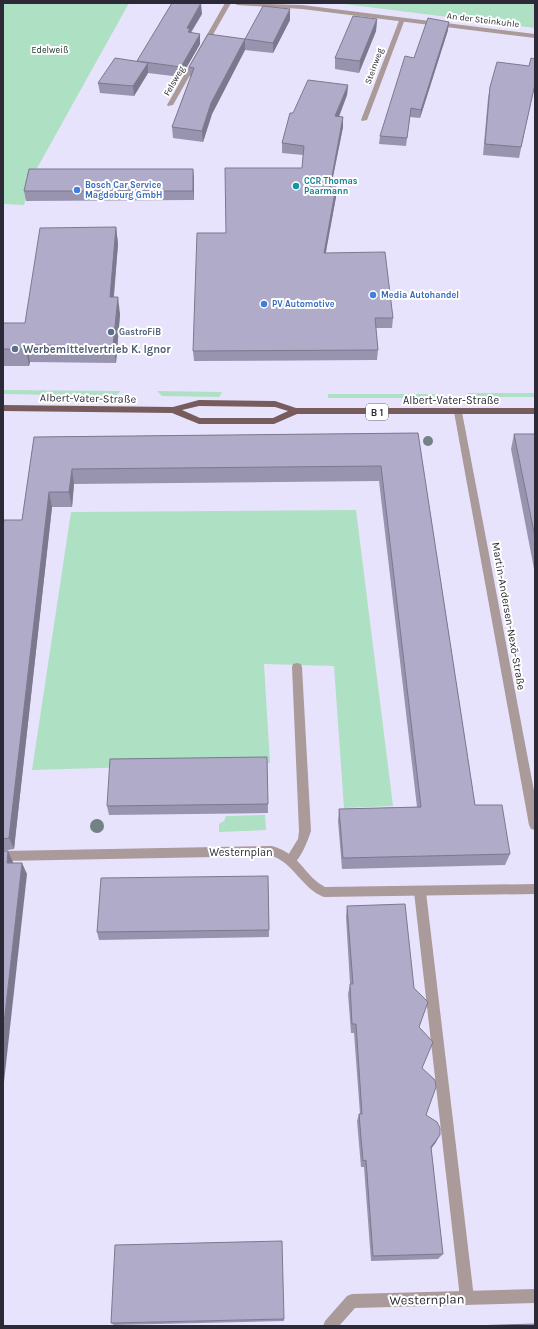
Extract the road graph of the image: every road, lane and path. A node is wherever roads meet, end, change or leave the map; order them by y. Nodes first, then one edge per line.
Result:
1 (228, 3) edge
2 (237, 3) edge
3 (402, 19) junction
4 (535, 36) edge
5 (170, 105) dead end
6 (364, 120) dead end
7 (3, 408) edge
8 (173, 410) junction
9 (535, 410) edge
10 (296, 411) junction
11 (458, 412) junction
12 (297, 667) dead end
13 (535, 825) edge
14 (3, 856) edge
15 (291, 860) junction
16 (535, 889) edge
17 (420, 892) junction
18 (535, 1296) edge
19 (467, 1298) junction
20 (330, 1326) edge

1 - 5 street, Felsweg
2 - 3 street, An der Steinkuhle
3 - 4 street, An der Steinkuhle
3 - 6 street, Steinweg
7 - 8 main road, Albert-Vater-Straße / B 1
8 - 10 main road, Albert-Vater-Straße / B 1
8 - 10 main road, Albert-Vater-Straße / B 1
9 - 11 main road, Albert-Vater-Straße / B 1
10 - 11 main road, Albert-Vater-Straße / B 1
11 - 13 street, Martin-Andersen-Nexö-Straße
12 - 15 street
14 - 15 street, Westernplan
15 - 17 street, Westernplan
16 - 17 street, Westernplan
17 - 19 street
18 - 19 street, Westernplan
19 - 20 street, Westernplan

